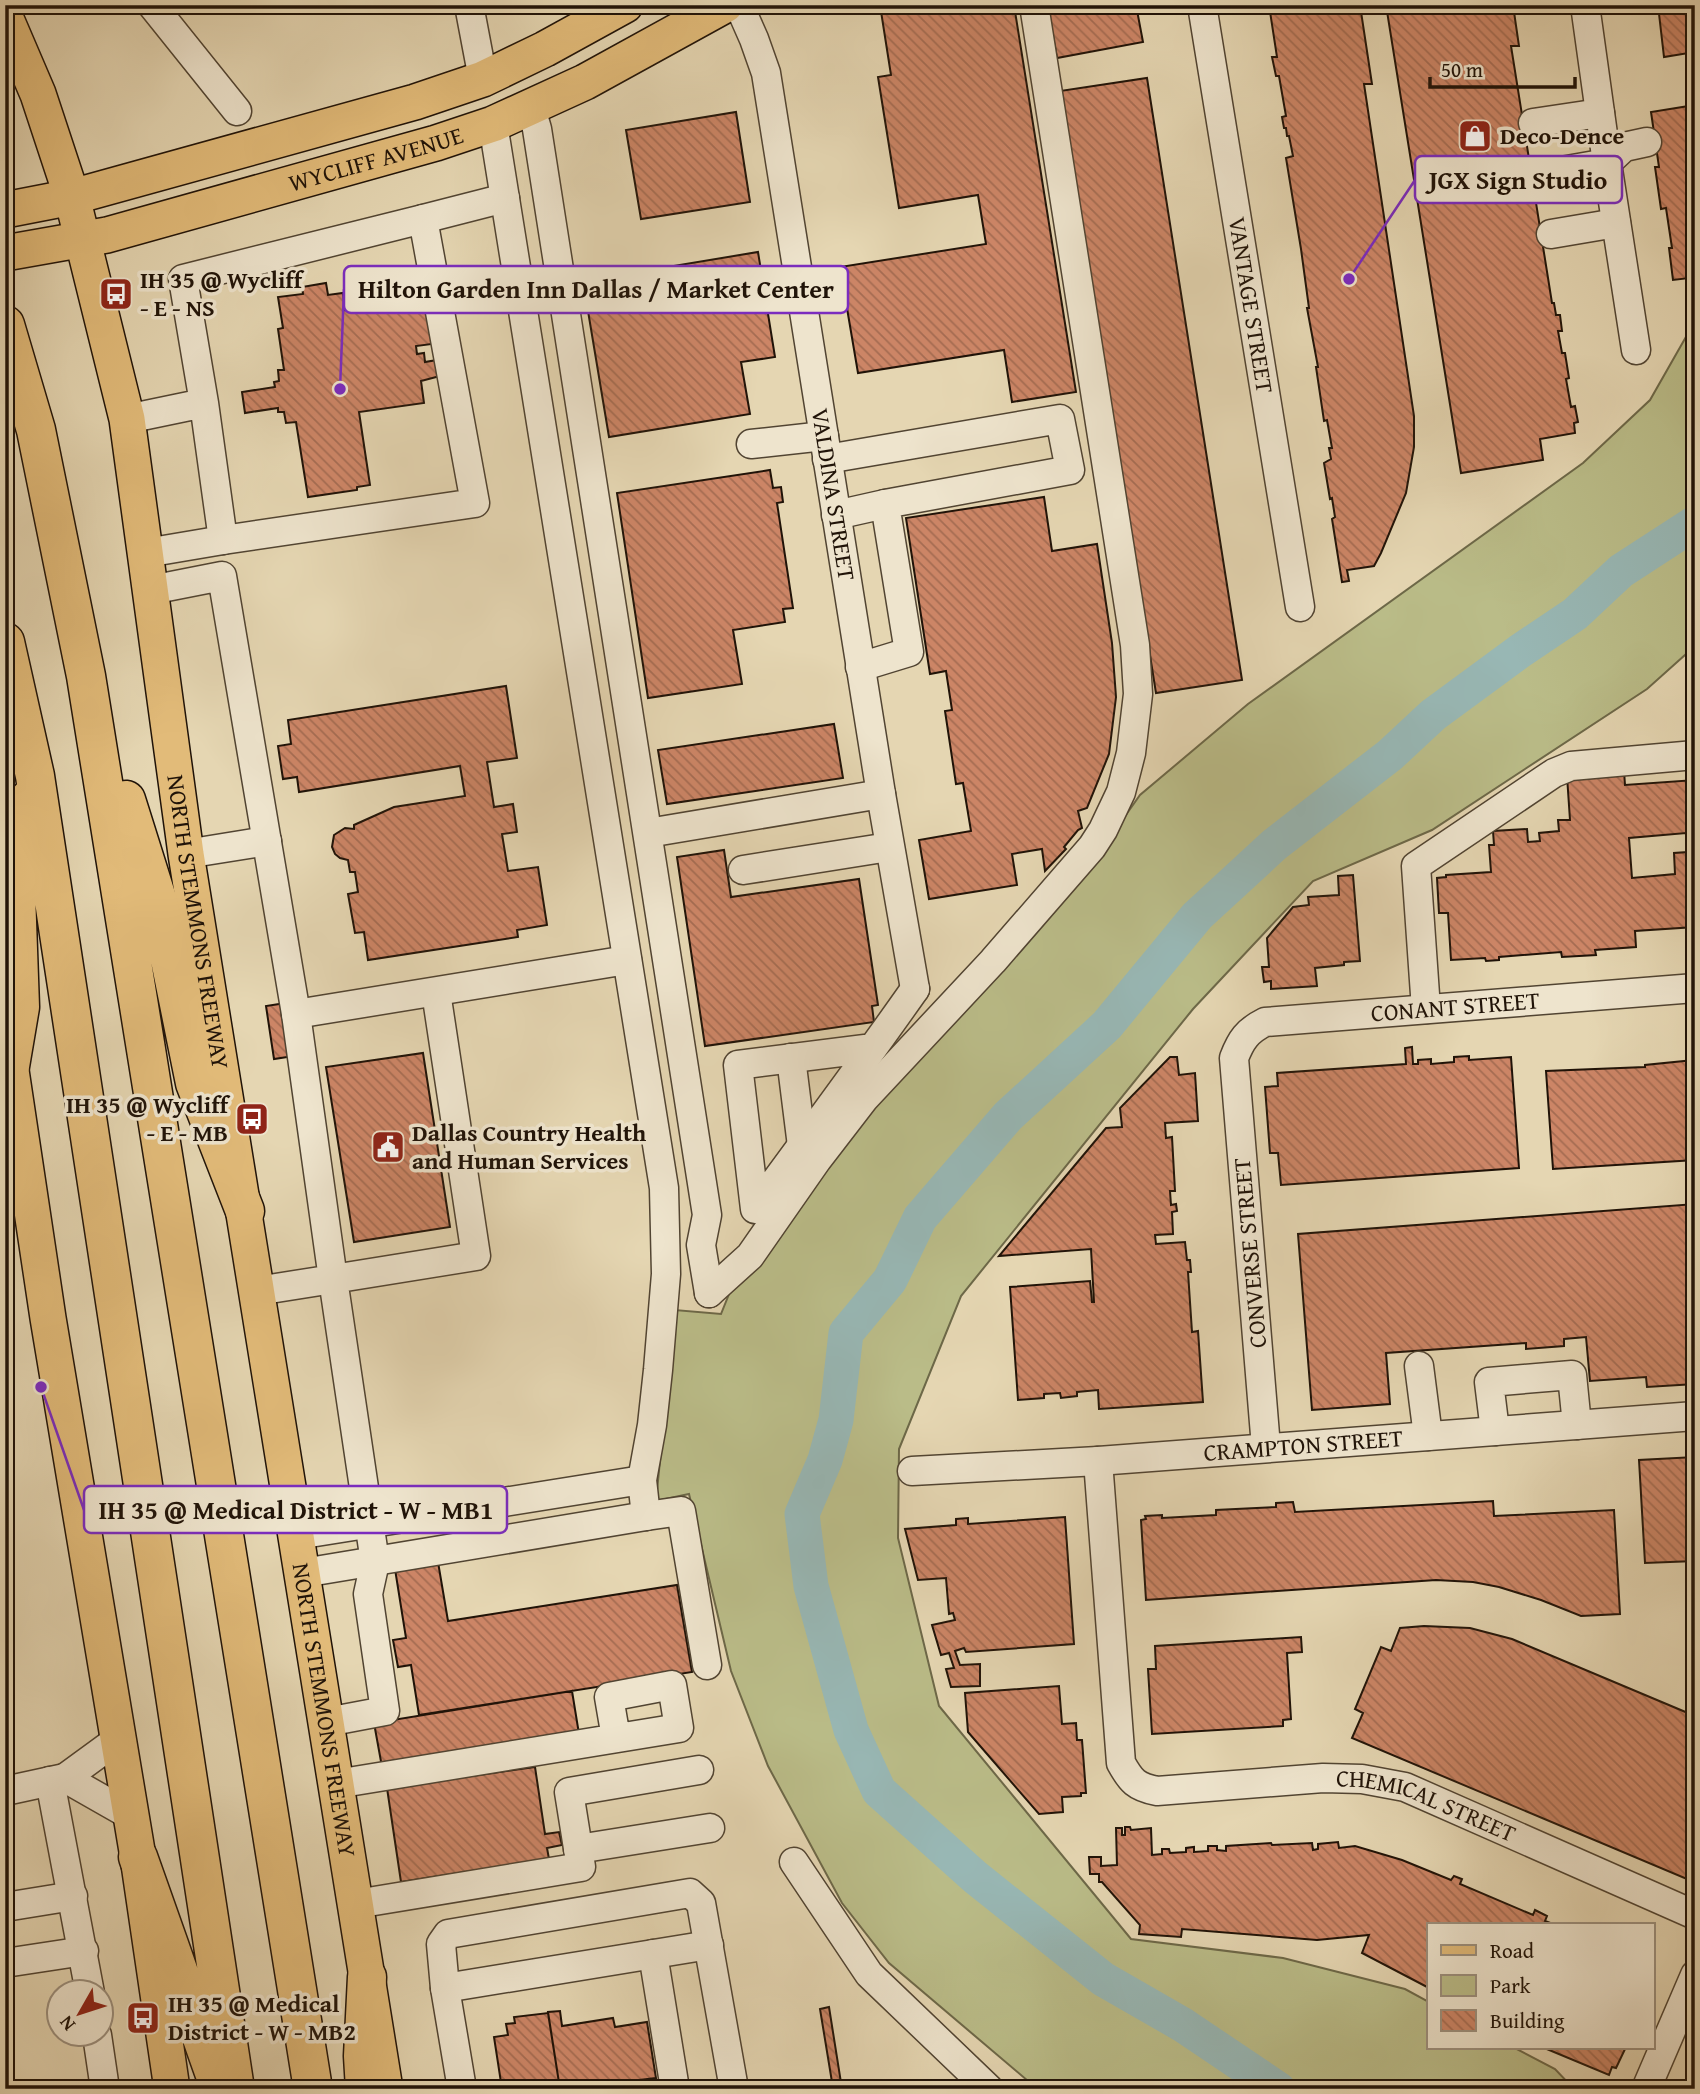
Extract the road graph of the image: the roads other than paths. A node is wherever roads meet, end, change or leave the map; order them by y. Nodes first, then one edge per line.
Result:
1 (152, 5) edge
2 (469, 5) edge
3 (725, 5) edge
4 (738, 5) edge
5 (1034, 5) edge
6 (1202, 5) edge
7 (1585, 5) edge
8 (623, 6) edge
9 (5, 17) edge
10 (482, 79) junction
11 (531, 108) junction
12 (237, 111) dead end
13 (1600, 113) junction
14 (1533, 123) dead end
15 (493, 124) junction
16 (1647, 142) dead end
17 (1607, 163) junction
18 (1544, 174) dead end
19 (72, 197) junction
20 (505, 198) junction
21 (5, 210) edge
22 (423, 219) junction
23 (1616, 223) junction
24 (1551, 234) dead end
25 (84, 240) junction
26 (5, 253) edge
27 (5, 325) edge
28 (1636, 350) dead end
29 (204, 403) junction
30 (127, 419) junction
31 (751, 443) dead end
32 (825, 448) junction
33 (885, 505) junction
34 (836, 515) junction
35 (223, 540) junction
36 (146, 553) junction
37 (151, 590) junction
38 (1300, 607) dead end
39 (5, 642) edge
40 (860, 667) junction
41 (86, 676) junction
42 (1695, 755) edge
43 (35, 776) junction
44 (881, 794) junction
45 (648, 833) junction
46 (267, 841) junction
47 (889, 847) junction
48 (186, 854) junction
49 (743, 870) dead end
50 (627, 960) junction
51 (1695, 988) edge
52 (915, 989) junction
53 (436, 992) junction
54 (1426, 1009) junction
55 (296, 1014) junction
56 (942, 1015) junction
57 (873, 1048) junction
58 (8, 1050) edge
59 (791, 1058) junction
60 (1234, 1058) joint
61 (802, 1146) junction
62 (245, 1211) junction
63 (333, 1279) junction
64 (257, 1291) junction
65 (1419, 1366) dead end
66 (1695, 1416) edge
67 (1577, 1425) junction
68 (1495, 1431) junction
69 (1428, 1436) junction
70 (1266, 1447) junction
71 (1098, 1461) junction
72 (912, 1471) dead end
73 (642, 1480) junction
74 (646, 1516) junction
75 (369, 1523) junction
76 (297, 1535) junction
77 (376, 1562) junction
78 (303, 1573) junction
79 (707, 1665) dead end
80 (327, 1722) junction
81 (616, 1738) dead end
82 (117, 1740) junction
83 (699, 1770) dead end
84 (58, 1780) junction
85 (336, 1784) junction
86 (5, 1791) edge
87 (131, 1815) junction
88 (710, 1828) dead end
89 (578, 1849) junction
90 (138, 1857) junction
91 (794, 1862) dead end
92 (73, 1896) junction
93 (356, 1904) junction
94 (5, 1907) edge
95 (1695, 1915) edge
96 (709, 1945) junction
97 (83, 1951) junction
98 (653, 1954) junction
99 (5, 1963) edge
100 (1695, 1975) edge
101 (367, 1977) junction
102 (88, 1979) edge
103 (445, 1988) junction
104 (99, 2048) edge
105 (726, 2087) edge
106 (105, 2089) edge
107 (173, 2089) edge
108 (220, 2089) edge
109 (235, 2089) edge
110 (313, 2089) edge
111 (365, 2089) edge
112 (385, 2089) edge
113 (462, 2089) edge
114 (675, 2089) edge
115 (989, 2089) edge
116 (1646, 2089) edge

1 - 12 street
2 - 10 street
3 - 11 main road, WYCLIFF AVENUE
4 - 32 street, VALDINA STREET
5 - 56 street
6 - 38 street, VANTAGE STREET
7 - 13 street
8 - 10 main road, WYCLIFF AVENUE
9 - 19 main road, NORTH STEMMONS FREEWAY
10 - 15 main road
10 - 19 main road, WYCLIFF AVENUE
11 - 15 main road, WYCLIFF AVENUE
11 - 45 street
13 - 14 street
13 - 17 street
15 - 20 street
15 - 25 main road, WYCLIFF AVENUE
16 - 17 street
17 - 18 street
17 - 23 street
19 - 21 main road, WYCLIFF AVENUE
19 - 25 main road, NORTH STEMMONS FREEWAY
20 - 22 street
20 - 50 street
22 - 29 street
22 - 35 street
23 - 24 street
23 - 28 street
25 - 26 main road, WYCLIFF AVENUE
25 - 30 main road, NORTH STEMMONS FREEWAY
27 - 41 highway
29 - 30 street
29 - 35 street
30 - 36 main road, NORTH STEMMONS FREEWAY
31 - 32 street
32 - 33 street
32 - 34 street, VALDINA STREET
33 - 34 street
33 - 40 street
34 - 40 street, VALDINA STREET
35 - 36 street
36 - 37 main road, NORTH STEMMONS FREEWAY
37 - 46 street
37 - 48 main road, NORTH STEMMONS FREEWAY
39 - 43 highway
40 - 44 street, VALDINA STREET
41 - 62 highway
41 - 110 highway
42 - 54 street
43 - 58 highway
43 - 109 highway
44 - 45 street
44 - 47 street, VALDINA STREET
45 - 56 street
46 - 48 street
46 - 55 street
47 - 49 street
47 - 52 street, VALDINA STREET
48 - 62 main road, NORTH STEMMONS FREEWAY
50 - 53 street
50 - 73 street
51 - 54 street, CONANT STREET
52 - 56 street
52 - 57 street
53 - 55 street
53 - 63 street
54 - 60 street, CONANT STREET
55 - 63 street
57 - 59 street
57 - 61 street
58 - 82 main road
59 - 61 street
59 - 61 street
60 - 70 street, CONVERSE STREET
62 - 64 main road, NORTH STEMMONS FREEWAY
63 - 64 street
63 - 75 street
64 - 76 main road, NORTH STEMMONS FREEWAY
65 - 69 street
66 - 67 street, CRAMPTON STREET
67 - 68 street, CRAMPTON STREET
67 - 68 street
68 - 69 street, CRAMPTON STREET
69 - 70 street, CRAMPTON STREET
70 - 71 street, CRAMPTON STREET
71 - 72 street, CRAMPTON STREET
71 - 95 street, CHEMICAL STREET
73 - 74 street
73 - 75 street
74 - 77 street
74 - 79 street
75 - 76 street
75 - 77 street
76 - 78 main road, NORTH STEMMONS FREEWAY
77 - 78 street
77 - 80 street
78 - 80 main road, NORTH STEMMONS FREEWAY
80 - 85 main road, NORTH STEMMONS FREEWAY
81 - 85 street
82 - 84 street
82 - 87 main road
83 - 89 street
84 - 86 street
84 - 87 street
84 - 92 street
85 - 93 main road, NORTH STEMMONS FREEWAY
87 - 90 main road
88 - 89 street
89 - 93 street
90 - 107 main road
90 - 108 highway
91 - 115 street
92 - 94 street
92 - 97 street
93 - 101 main road, NORTH STEMMONS FREEWAY
96 - 98 street
96 - 103 street
96 - 105 street
97 - 99 street
97 - 102 street
98 - 103 street
98 - 114 street
100 - 116 street
101 - 111 highway
101 - 112 main road, NORTH STEMMONS FREEWAY
103 - 113 street
104 - 106 street

